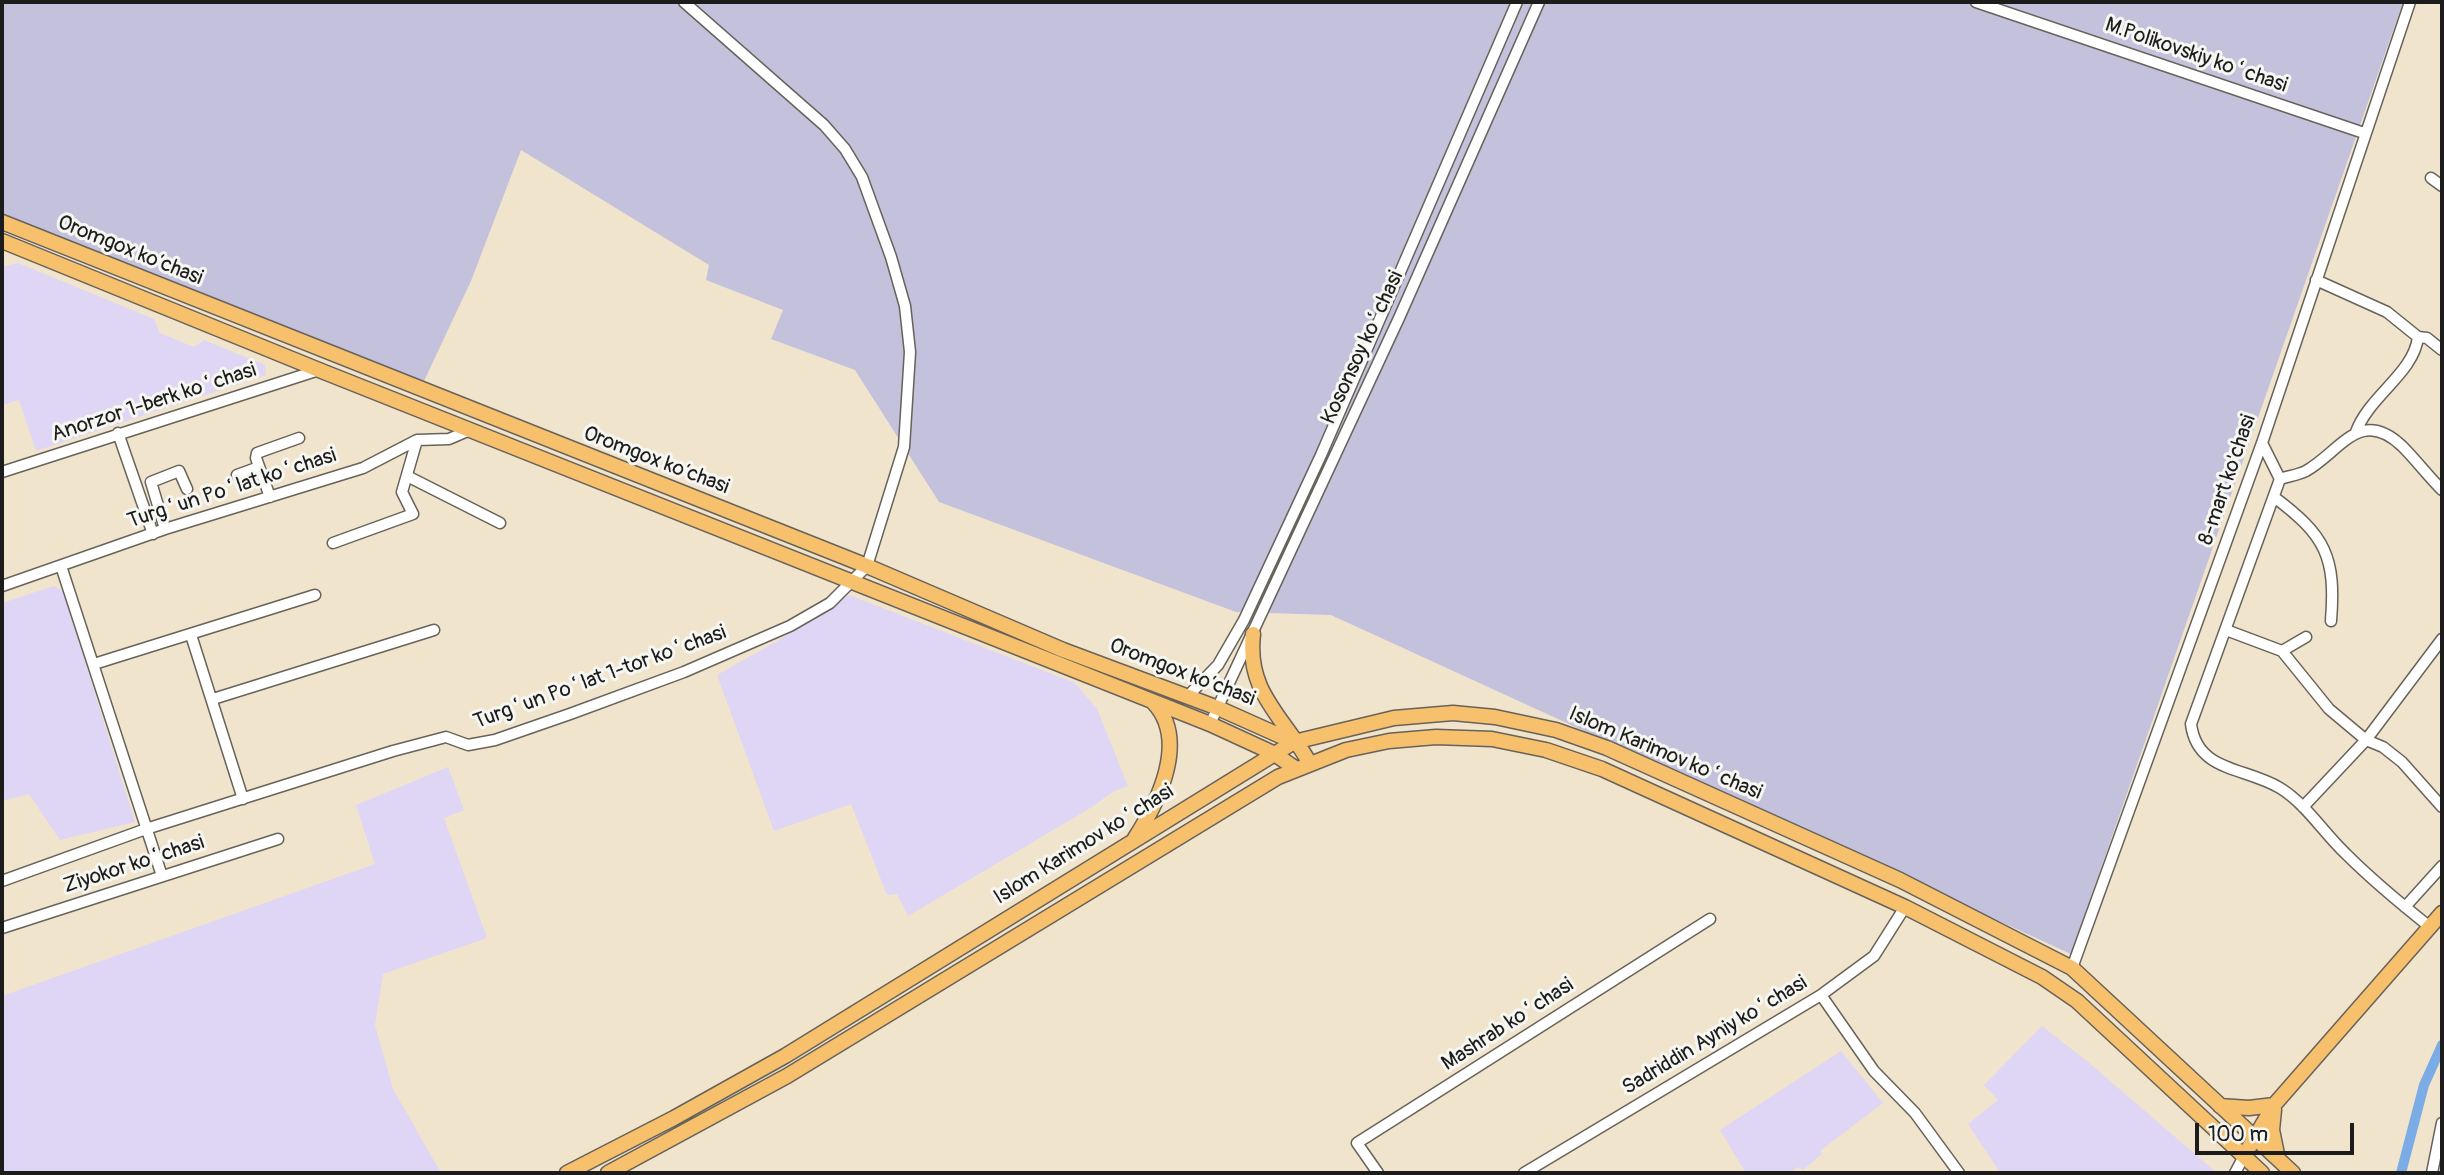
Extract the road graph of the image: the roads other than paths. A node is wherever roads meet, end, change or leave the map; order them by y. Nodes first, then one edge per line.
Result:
1 (684, 2) edge
2 (1517, 2) edge
3 (1539, 2) edge
4 (1976, 2) edge
5 (2410, 2) edge
6 (2364, 133) junction
7 (2431, 178) dead end
8 (2442, 186) edge
9 (2, 222) edge
10 (25, 231) junction
11 (6, 245) edge
12 (2316, 280) junction
13 (2418, 337) junction
14 (2442, 350) edge
15 (358, 365) junction
16 (318, 370) junction
17 (351, 383) junction
18 (470, 430) junction
19 (2356, 432) junction
20 (118, 433) junction
21 (299, 438) dead end
22 (417, 440) junction
23 (2262, 443) junction
24 (259, 467) junction
25 (2, 472) edge
26 (237, 475) dead end
27 (407, 476) junction
28 (2280, 479) junction
29 (187, 489) dead end
30 (2442, 490) edge
31 (270, 497) junction
32 (2274, 497) junction
33 (500, 523) dead end
34 (165, 529) junction
35 (153, 534) junction
36 (333, 543) dead end
37 (61, 566) junction
38 (867, 566) junction
39 (853, 581) junction
40 (2, 586) edge
41 (315, 595) dead end
42 (2331, 621) dead end
43 (434, 630) dead end
44 (2226, 630) junction
45 (1253, 634) junction
46 (191, 635) junction
47 (2306, 637) dead end
48 (2442, 639) edge
49 (2282, 652) junction
50 (94, 664) junction
51 (1187, 697) junction
52 (213, 699) junction
53 (1152, 701) junction
54 (1218, 708) junction
55 (1210, 724) junction
56 (2366, 740) junction
57 (1294, 741) junction
58 (1273, 753) junction
59 (1302, 765) junction
60 (243, 799) junction
61 (2302, 807) junction
62 (2442, 807) edge
63 (146, 830) junction
64 (278, 839) dead end
65 (1132, 842) junction
66 (2442, 866) edge
67 (162, 876) junction
68 (2, 881) edge
69 (1905, 907) junction
70 (2405, 907) junction
71 (2442, 913) edge
72 (1710, 919) dead end
73 (2430, 927) junction
74 (2, 928) edge
75 (2072, 968) junction
76 (1821, 995) junction
77 (2274, 1105) junction
78 (2220, 1106) junction
79 (2442, 1123) edge
80 (2255, 1138) junction
81 (2244, 1156) junction
82 (2278, 1159) junction
83 (567, 1173) edge
84 (608, 1173) edge
85 (1378, 1173) edge
86 (1524, 1173) edge
87 (1959, 1173) edge
88 (2235, 1173) edge
89 (2262, 1173) edge
90 (2293, 1173) edge
91 (2432, 1173) edge

1 - 38 street
2 - 51 street, Kosonsoy koʻchasi
3 - 45 street, Kosonsoy koʻchasi
4 - 6 street, M.Polikovskiy koʻchasi
5 - 6 street, 8-mart ko'chasi
6 - 12 street, 8-mart ko'chasi
7 - 8 street
9 - 10 main road, Oromgox ko‘chasi
10 - 11 street
10 - 15 main road, Oromgox ko‘chasi
11 - 16 main road, Oromgox ko‘chasi
12 - 13 street
12 - 23 street, 8-mart ko'chasi
13 - 14 street
13 - 19 street
15 - 17 street
15 - 38 main road, Oromgox ko‘chasi
16 - 17 main road, Oromgox ko‘chasi
16 - 20 street, Anorzor 1-berk koʻchasi
17 - 18 main road, Oromgox ko‘chasi
18 - 22 street, Turgʻun Poʻlat koʻchasi
18 - 39 main road, Oromgox ko‘chasi
19 - 28 street
19 - 30 street
20 - 25 street, Anorzor 1-berk koʻchasi
20 - 35 street
21 - 24 street
22 - 27 street
22 - 31 street, Turgʻun Poʻlat koʻchasi
23 - 28 street
23 - 75 street, 8-mart ko'chasi
24 - 26 street
24 - 31 street
27 - 33 street
27 - 36 street
28 - 32 street
29 - 34 street
31 - 34 street, Turgʻun Poʻlat koʻchasi
32 - 42 street
32 - 44 street
34 - 35 street, Turgʻun Poʻlat koʻchasi
35 - 37 street, Turgʻun Poʻlat koʻchasi
37 - 40 street, Turgʻun Poʻlat koʻchasi
37 - 50 street
38 - 39 street, Turgʻun Poʻlat 1-tor koʻchasi
38 - 51 main road, Oromgox ko‘chasi
39 - 53 main road, Oromgox ko‘chasi
39 - 60 street, Turgʻun Poʻlat 1-tor koʻchasi
41 - 46 street
43 - 52 street
44 - 49 street
44 - 61 street
45 - 54 street, Kosonsoy koʻchasi
45 - 57 main road
46 - 50 street
46 - 52 street
47 - 49 street
48 - 56 street
49 - 56 street
50 - 63 street
51 - 54 main road, Oromgox ko‘chasi
52 - 60 street
53 - 55 main road, Oromgox ko‘chasi
53 - 65 main road
54 - 55 street, Kosonsoy koʻchasi
54 - 57 main road, Oromgox ko‘chasi
55 - 58 main road, Oromgox ko‘chasi
56 - 61 street
56 - 62 street
57 - 58 main road, Islom Karimov koʻchasi
57 - 59 main road
57 - 75 main road, Islom Karimov koʻchasi
58 - 59 main road, Oromgox ko‘chasi
58 - 65 main road, Islom Karimov koʻchasi
59 - 69 main road, Islom Karimov koʻchasi
59 - 84 main road, Islom Karimov koʻchasi
60 - 63 street, Turgʻun Poʻlat 1-tor koʻchasi
61 - 70 street
63 - 67 street
63 - 68 street, Turgʻun Poʻlat 1-tor koʻchasi
64 - 67 street, Ziyokor koʻchasi
65 - 83 main road, Islom Karimov koʻchasi
66 - 70 street
67 - 74 street, Ziyokor koʻchasi
69 - 76 street, Sadriddin Ayniy koʻchasi
69 - 81 main road, Islom Karimov koʻchasi
70 - 73 street
71 - 73 main road
72 - 85 street, Mashrab koʻchasi
73 - 77 main road
75 - 78 main road, Islom Karimov koʻchasi
76 - 86 street, Sadriddin Ayniy koʻchasi
76 - 87 street
77 - 78 main road
77 - 80 main road
77 - 82 main road
78 - 80 main road, Islom Karimov koʻchasi
79 - 91 street
80 - 81 main road
80 - 82 main road, Islom Karimov koʻchasi
81 - 88 street
81 - 89 main road, Islom Karimov koʻchasi
82 - 90 main road, Islom Karimov koʻchasi

